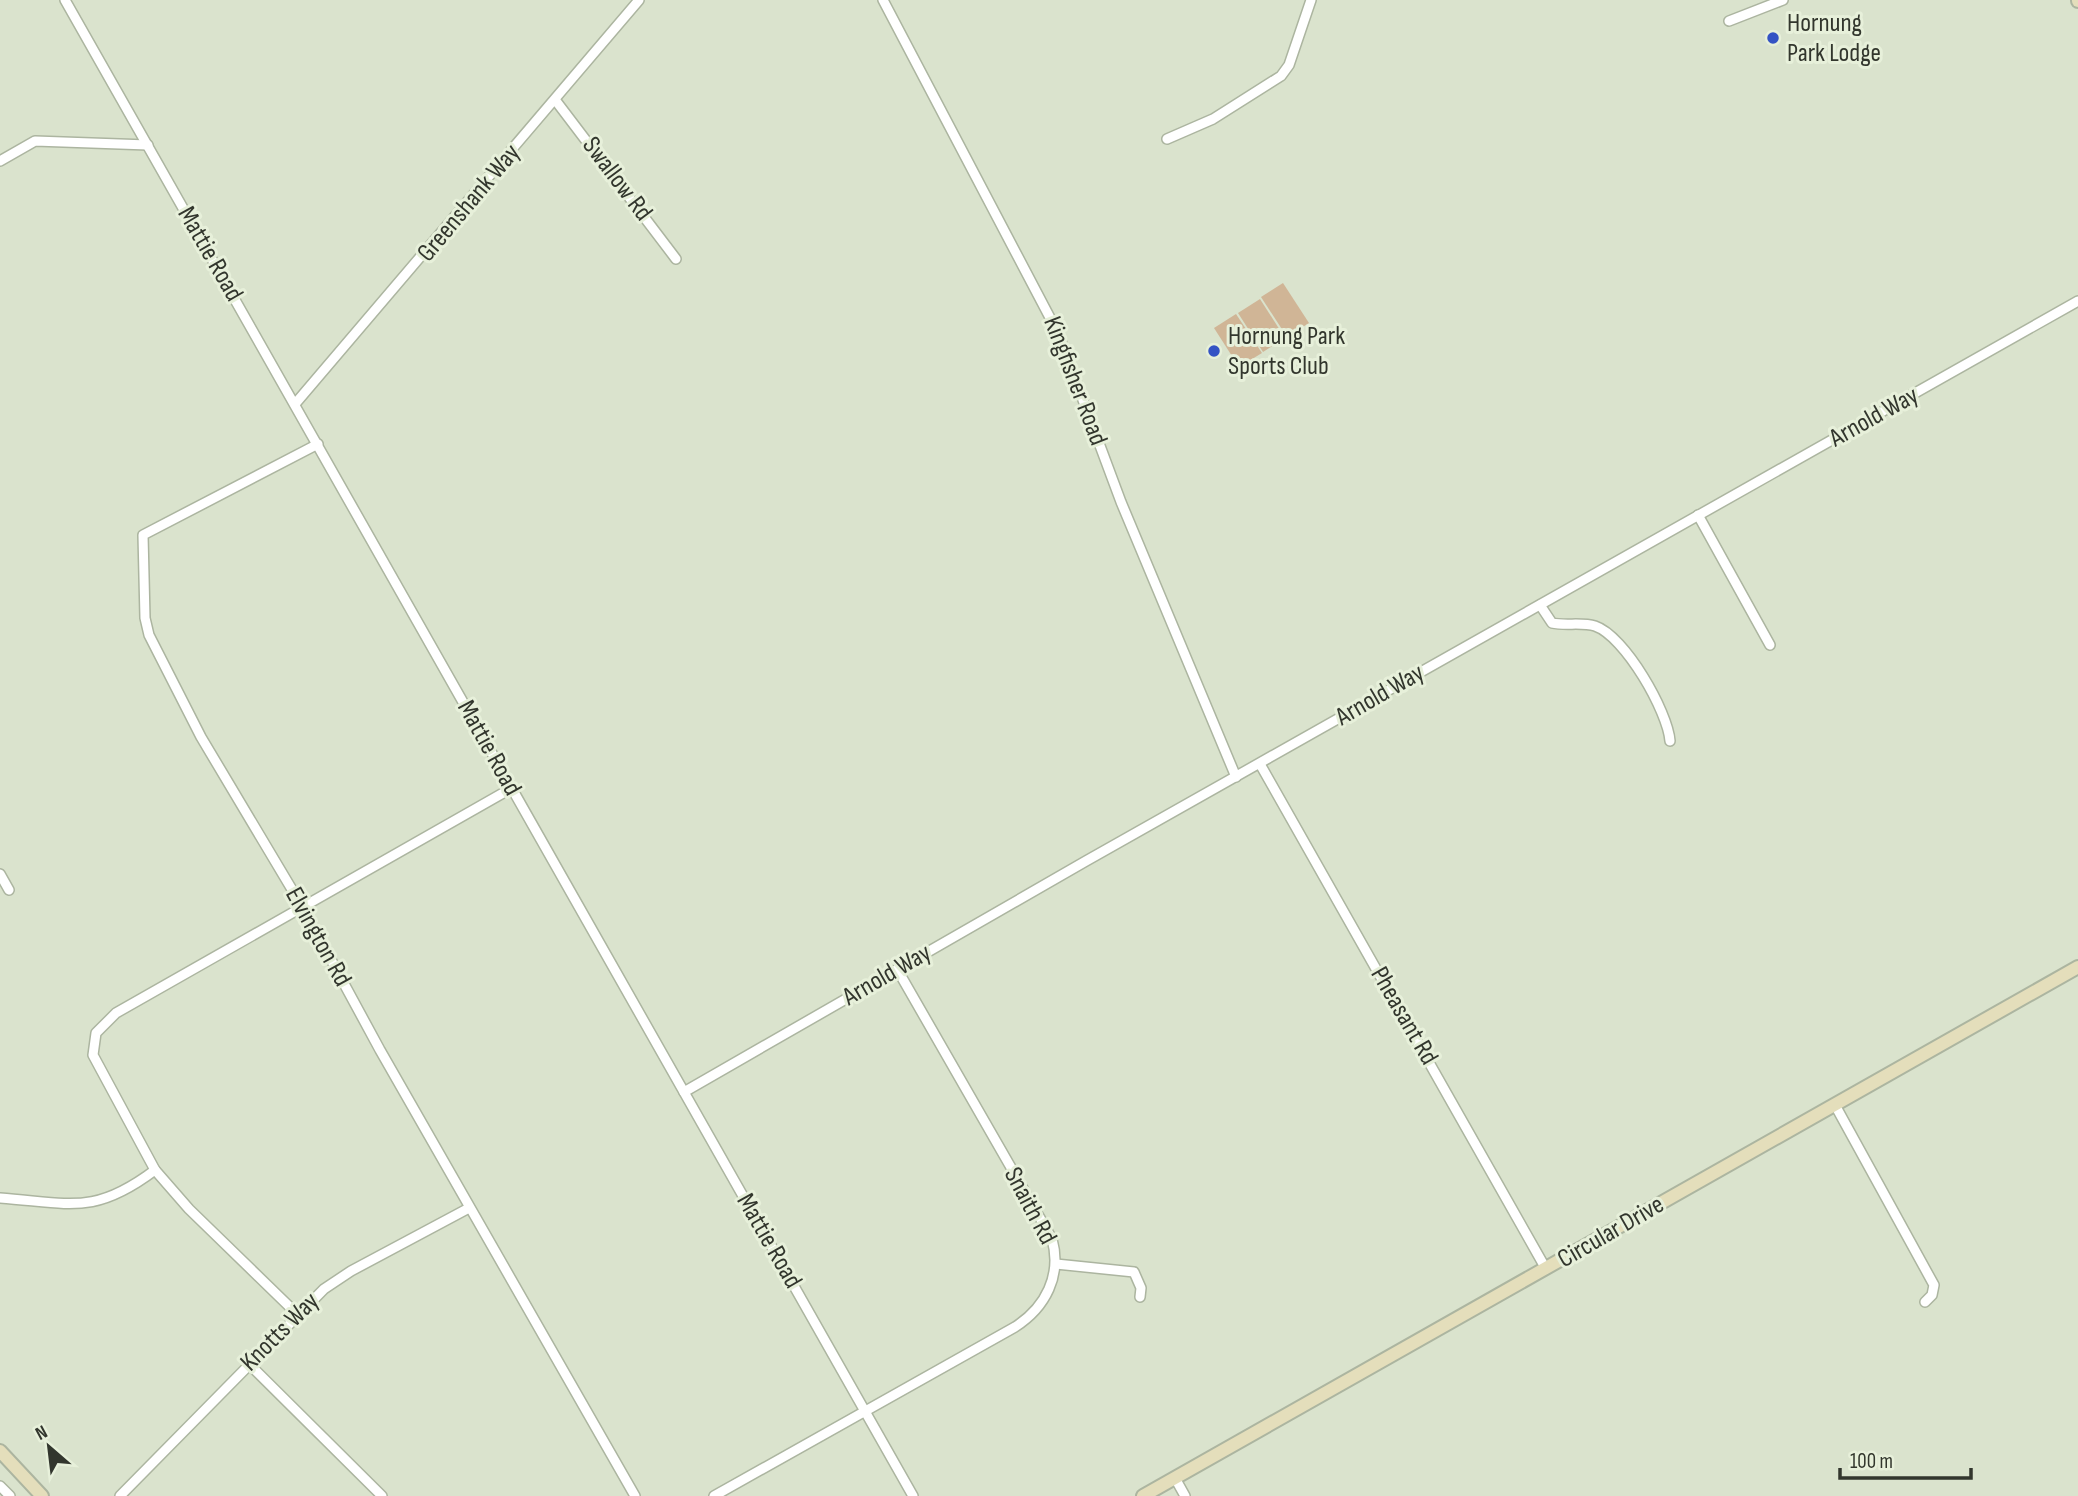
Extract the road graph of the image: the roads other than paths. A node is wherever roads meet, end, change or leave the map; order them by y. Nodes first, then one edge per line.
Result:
1 (65, 0) edge
2 (639, 0) edge
3 (883, 0) edge
4 (1311, 0) edge
5 (1783, 0) edge
6 (1729, 21) dead end
7 (556, 101) junction
8 (1167, 139) dead end
9 (148, 145) junction
10 (0, 161) edge
11 (676, 259) dead end
12 (2078, 301) edge
13 (295, 404) junction
14 (318, 444) junction
15 (1698, 515) junction
16 (1540, 605) junction
17 (1770, 645) dead end
18 (1670, 741) dead end
19 (1260, 764) junction
20 (1236, 777) junction
21 (512, 788) junction
22 (0, 874) edge
23 (9, 890) dead end
24 (303, 908) junction
25 (2078, 967) edge
26 (897, 969) junction
27 (684, 1092) junction
28 (1835, 1105) junction
29 (155, 1170) junction
30 (0, 1198) edge
31 (469, 1208) junction
32 (1056, 1264) junction
33 (1546, 1269) junction
34 (1140, 1297) dead end
35 (1925, 1302) dead end
36 (297, 1314) junction
37 (248, 1363) junction
38 (866, 1411) junction
39 (0, 1451) edge
40 (1175, 1478) junction
41 (0, 1486) edge
42 (10, 1496) edge
43 (42, 1496) edge
44 (120, 1496) edge
45 (382, 1496) edge
46 (635, 1496) edge
47 (714, 1496) edge
48 (913, 1496) edge
49 (1143, 1496) edge
50 (1185, 1496) edge

1 - 9 street, Mattie Road
2 - 7 street, Greenshank Way
3 - 20 street, Kingfisher Road
4 - 8 street
5 - 6 street
7 - 11 street, Swallow Rd
7 - 13 street, Greenshank Way
9 - 10 street
9 - 13 street, Mattie Road
12 - 15 street, Arnold Way
13 - 14 street, Mattie Road
14 - 21 street, Mattie Road
14 - 24 street, Elvington Rd
15 - 16 street, Arnold Way
15 - 17 street
16 - 18 street
16 - 19 street, Arnold Way
19 - 20 street, Arnold Way
19 - 33 street, Pheasant Rd
20 - 26 street, Arnold Way
21 - 24 street
21 - 27 street, Mattie Road
22 - 23 street
24 - 29 street
24 - 31 street, Elvington Rd
25 - 28 street, Circular Drive
26 - 27 street, Arnold Way
26 - 32 street, Snaith Rd
27 - 38 street, Mattie Road
28 - 33 street, Circular Drive
28 - 35 street
29 - 30 street
29 - 36 street
31 - 36 street, Knotts Way
31 - 46 street, Elvington Rd
32 - 34 street
32 - 38 street, Snaith Rd
33 - 40 street, Circular Drive
36 - 37 street, Knotts Way
37 - 44 street, Knotts Way
37 - 45 street
38 - 47 street, Snaith Rd
38 - 48 street, Mattie Road
39 - 43 street
40 - 49 street, Circular Drive
40 - 50 street
41 - 42 street

